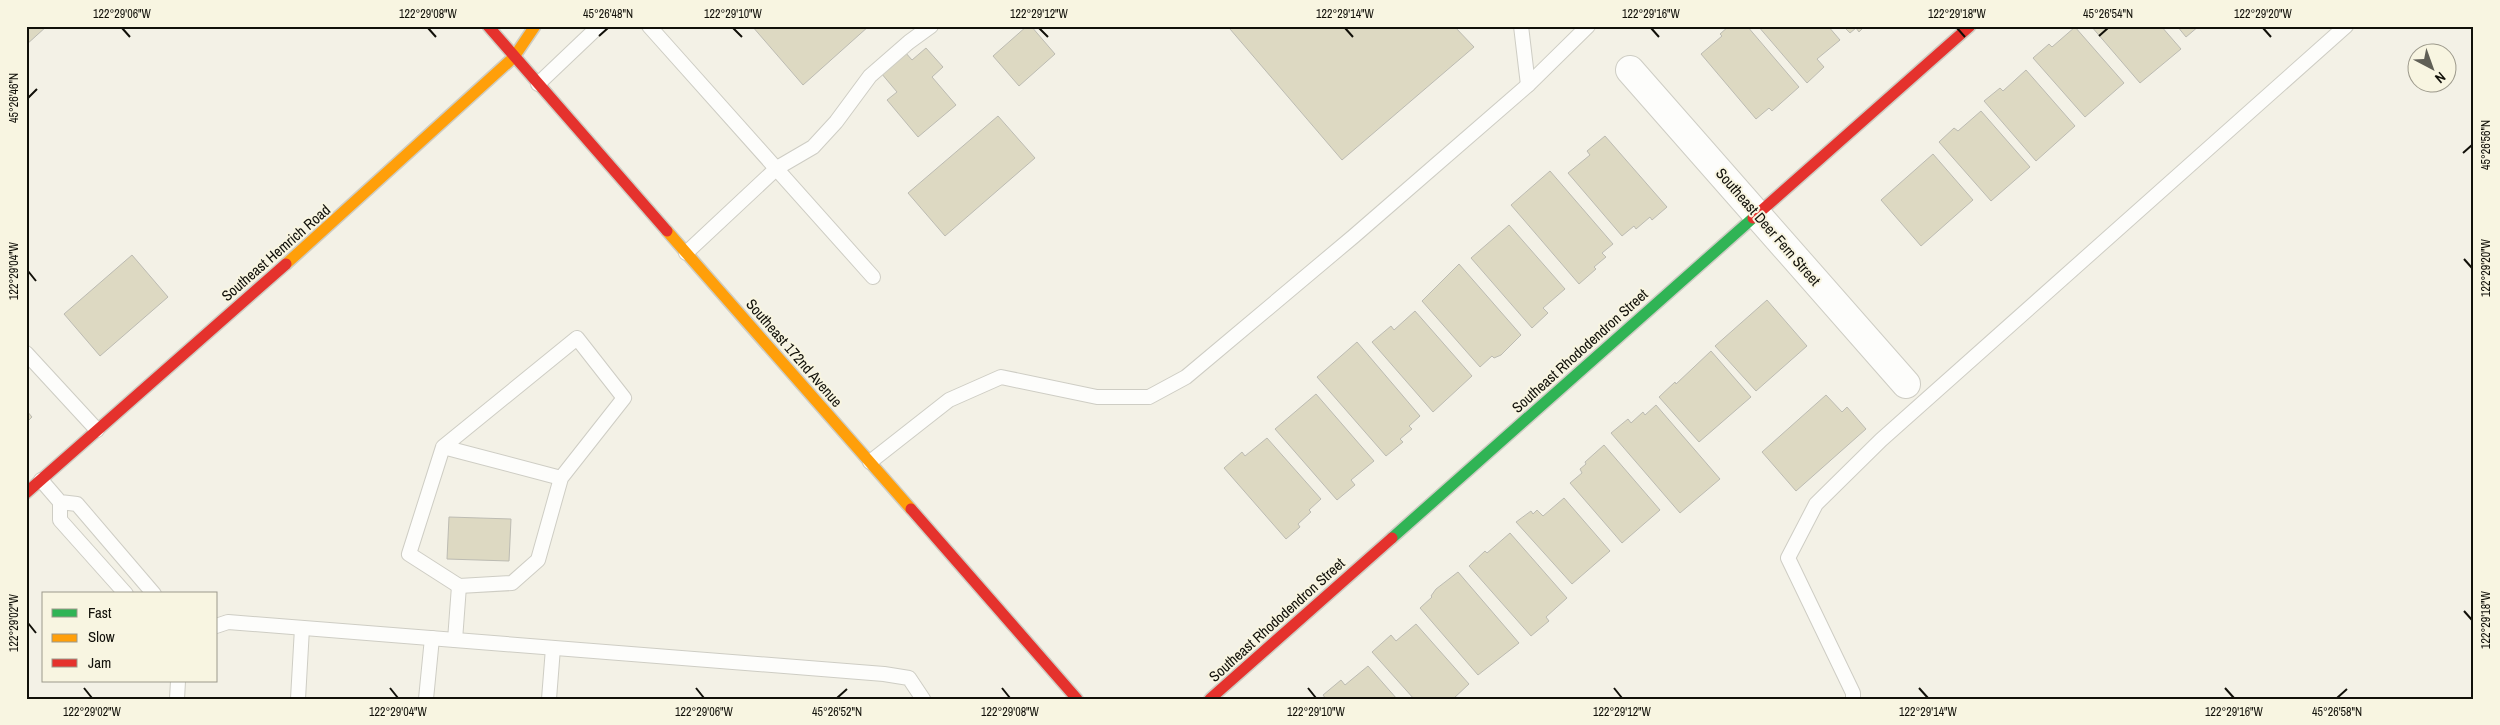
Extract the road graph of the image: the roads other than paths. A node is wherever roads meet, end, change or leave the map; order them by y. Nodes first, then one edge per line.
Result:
1 (488, 26) edge
2 (535, 26) edge
3 (599, 26) edge
4 (649, 26) edge
5 (931, 26) edge
6 (1521, 26) edge
7 (1588, 26) edge
8 (1970, 26) edge
9 (2346, 26) edge
10 (514, 57) junction
11 (1630, 70) dead end
12 (538, 84) junction
13 (1528, 85) junction
14 (777, 168) junction
15 (1757, 214) junction
16 (686, 252) junction
17 (874, 277) dead end
18 (26, 353) edge
19 (1906, 384) dead end
20 (97, 430) junction
21 (443, 447) junction
22 (870, 462) junction
23 (561, 478) junction
24 (41, 480) junction
25 (26, 493) edge
26 (60, 502) junction
27 (459, 586) junction
28 (124, 592) edge
29 (152, 592) edge
30 (218, 625) edge
31 (302, 628) junction
32 (432, 638) junction
33 (455, 640) junction
34 (553, 648) junction
35 (178, 682) edge
36 (177, 699) edge
37 (298, 699) edge
38 (426, 699) edge
39 (549, 699) edge
40 (923, 699) edge
41 (1077, 699) edge
42 (1210, 699) edge
43 (1853, 699) edge

1 - 10 street, Southeast 172nd Avenue
2 - 10 street, Southeast Hemrich Road
3 - 12 lane
4 - 14 lane
5 - 14 lane
6 - 13 lane
7 - 13 lane
8 - 15 street, Southeast Rhododendron Street
9 - 43 lane
10 - 12 street, Southeast 172nd Avenue
10 - 20 street, Southeast Hemrich Road
11 - 15 street, Southeast Deer Fern Street
12 - 16 street, Southeast 172nd Avenue
13 - 22 lane
14 - 16 lane
14 - 17 lane
15 - 19 street, Southeast Deer Fern Street
15 - 42 street, Southeast Rhododendron Street
16 - 22 street, Southeast 172nd Avenue
18 - 20 lane
20 - 24 street, Southeast Hemrich Road
21 - 23 lane
21 - 23 lane
21 - 27 lane
22 - 41 street, Southeast 172nd Avenue
23 - 27 lane
24 - 25 street, Southeast Hemrich Road
24 - 26 lane
26 - 28 lane
26 - 29 lane
27 - 33 lane
30 - 31 lane
31 - 32 lane
31 - 37 lane
32 - 33 lane
32 - 38 lane
33 - 34 lane
34 - 39 lane
34 - 40 lane
35 - 36 lane

